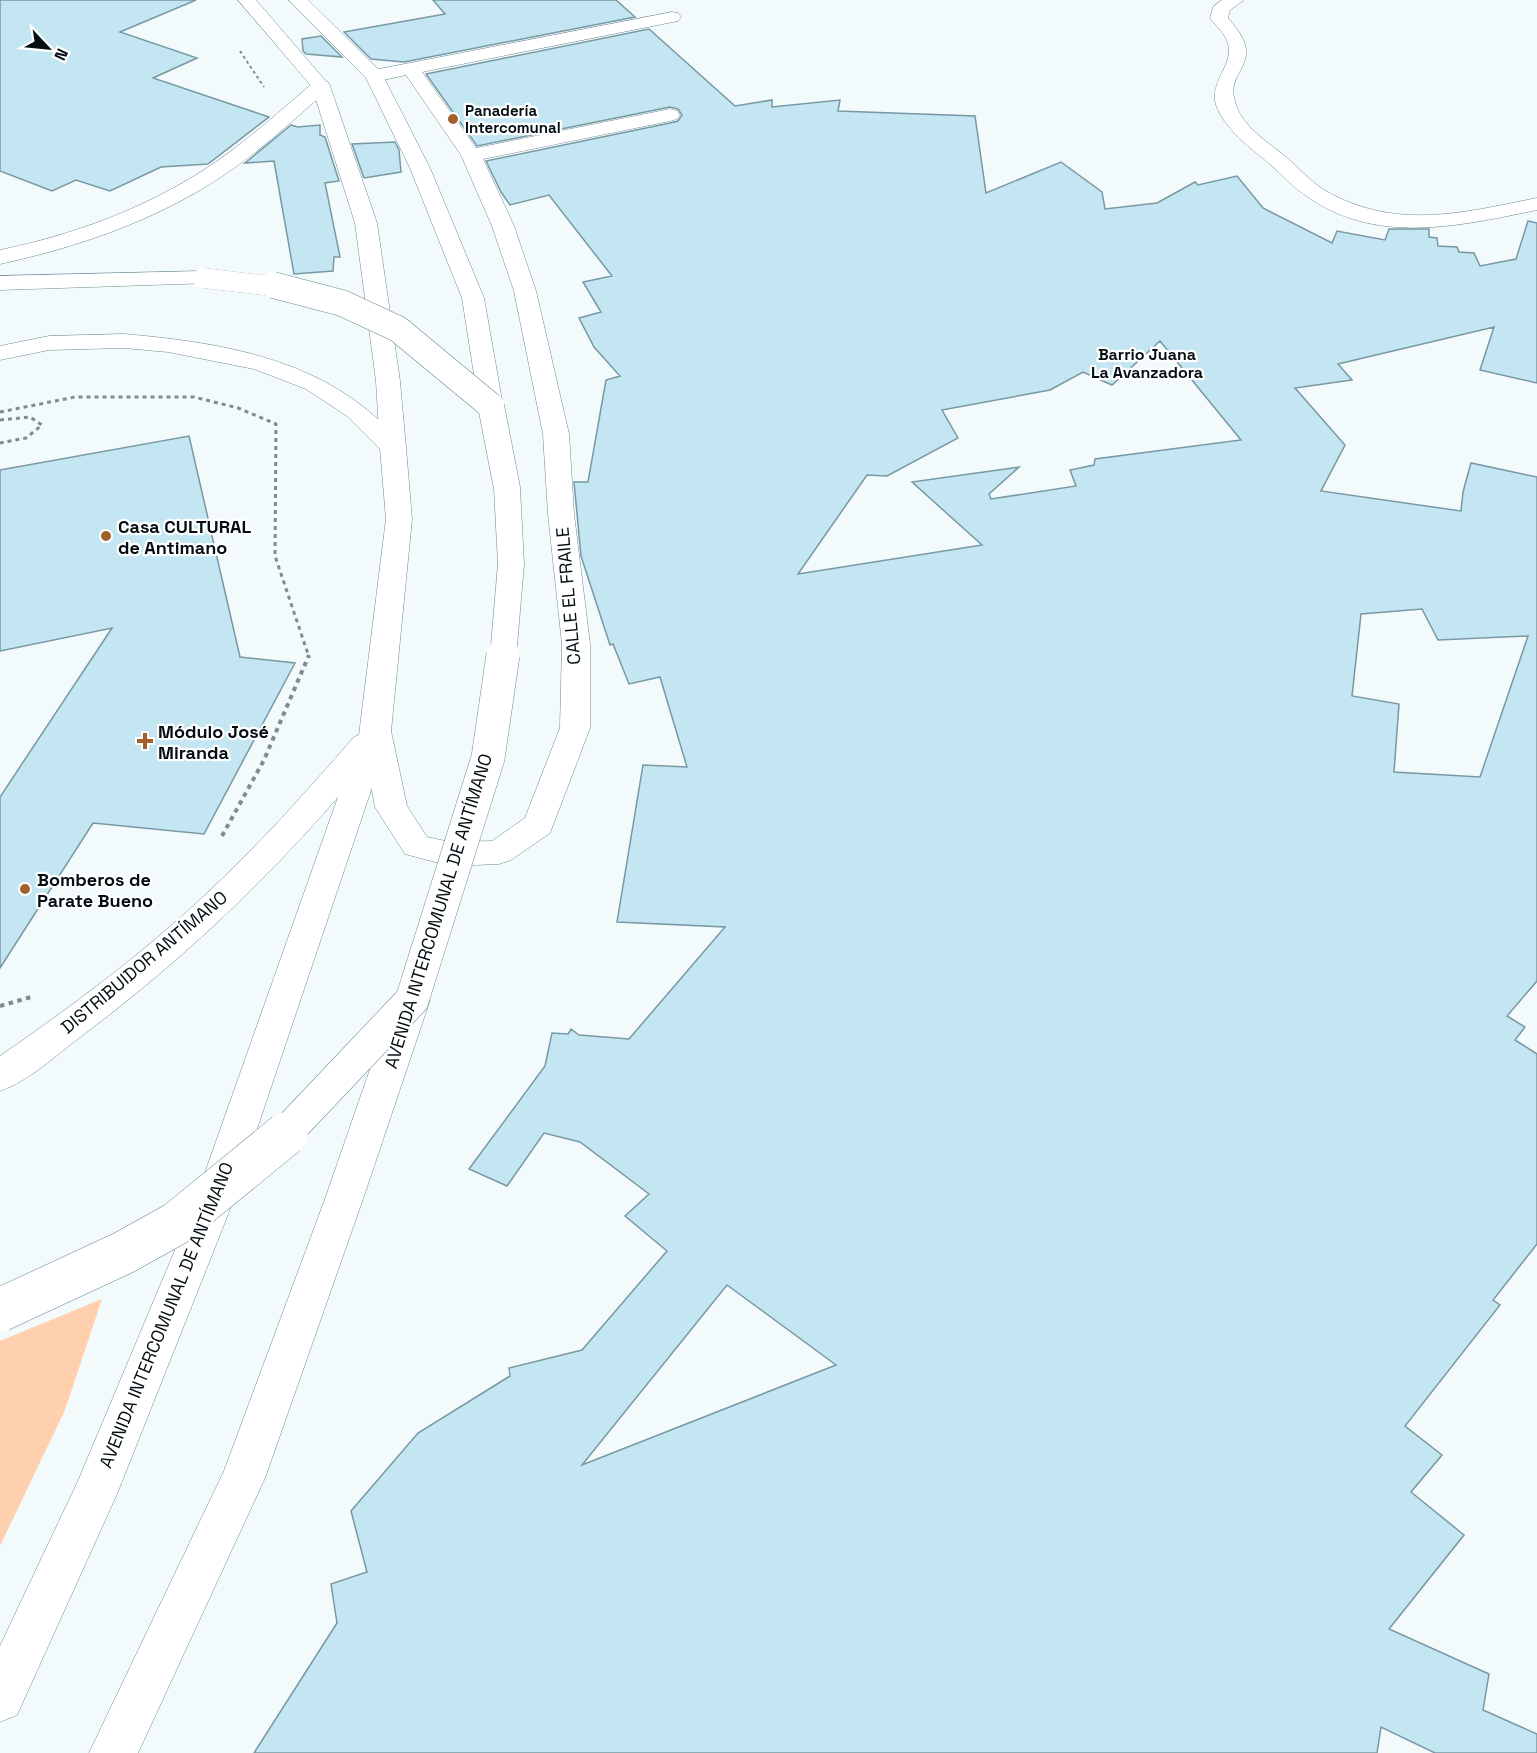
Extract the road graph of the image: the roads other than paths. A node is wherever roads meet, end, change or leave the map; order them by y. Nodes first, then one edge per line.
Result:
1 (247, 0) edge
2 (298, 0) edge
3 (1235, 0) edge
4 (672, 17) dead end
5 (411, 69) junction
6 (374, 76) junction
7 (321, 86) junction
8 (670, 115) dead end
9 (471, 155) junction
10 (1537, 204) edge
11 (0, 257) edge
12 (0, 283) edge
13 (0, 353) edge
14 (491, 406) junction
15 (393, 448) junction
16 (376, 731) junction
17 (412, 1000) junction
18 (0, 1076) edge
19 (0, 1311) edge
20 (0, 1698) edge
21 (113, 1753) edge

1 - 7 main road, AVENIDA INTERCOMUNAL DE ANTÍMANO
2 - 6 main road, AVENIDA INTERCOMUNAL DE ANTÍMANO
3 - 10 main road
4 - 5 main road
5 - 6 main road
5 - 9 main road, CALLE EL FRAILE
6 - 14 main road, AVENIDA INTERCOMUNAL DE ANTÍMANO
7 - 11 main road
7 - 15 main road, AVENIDA INTERCOMUNAL DE ANTÍMANO
8 - 9 main road
9 - 16 main road, CALLE EL FRAILE
12 - 14 main road, bridge
13 - 15 main road
14 - 17 main road, AVENIDA INTERCOMUNAL DE ANTÍMANO, bridge
15 - 16 main road, AVENIDA INTERCOMUNAL DE ANTÍMANO
16 - 18 main road, DISTRIBUIDOR ANTÍMANO
16 - 20 main road, AVENIDA INTERCOMUNAL DE ANTÍMANO
17 - 19 main road, bridge
17 - 21 main road, AVENIDA INTERCOMUNAL DE ANTÍMANO

